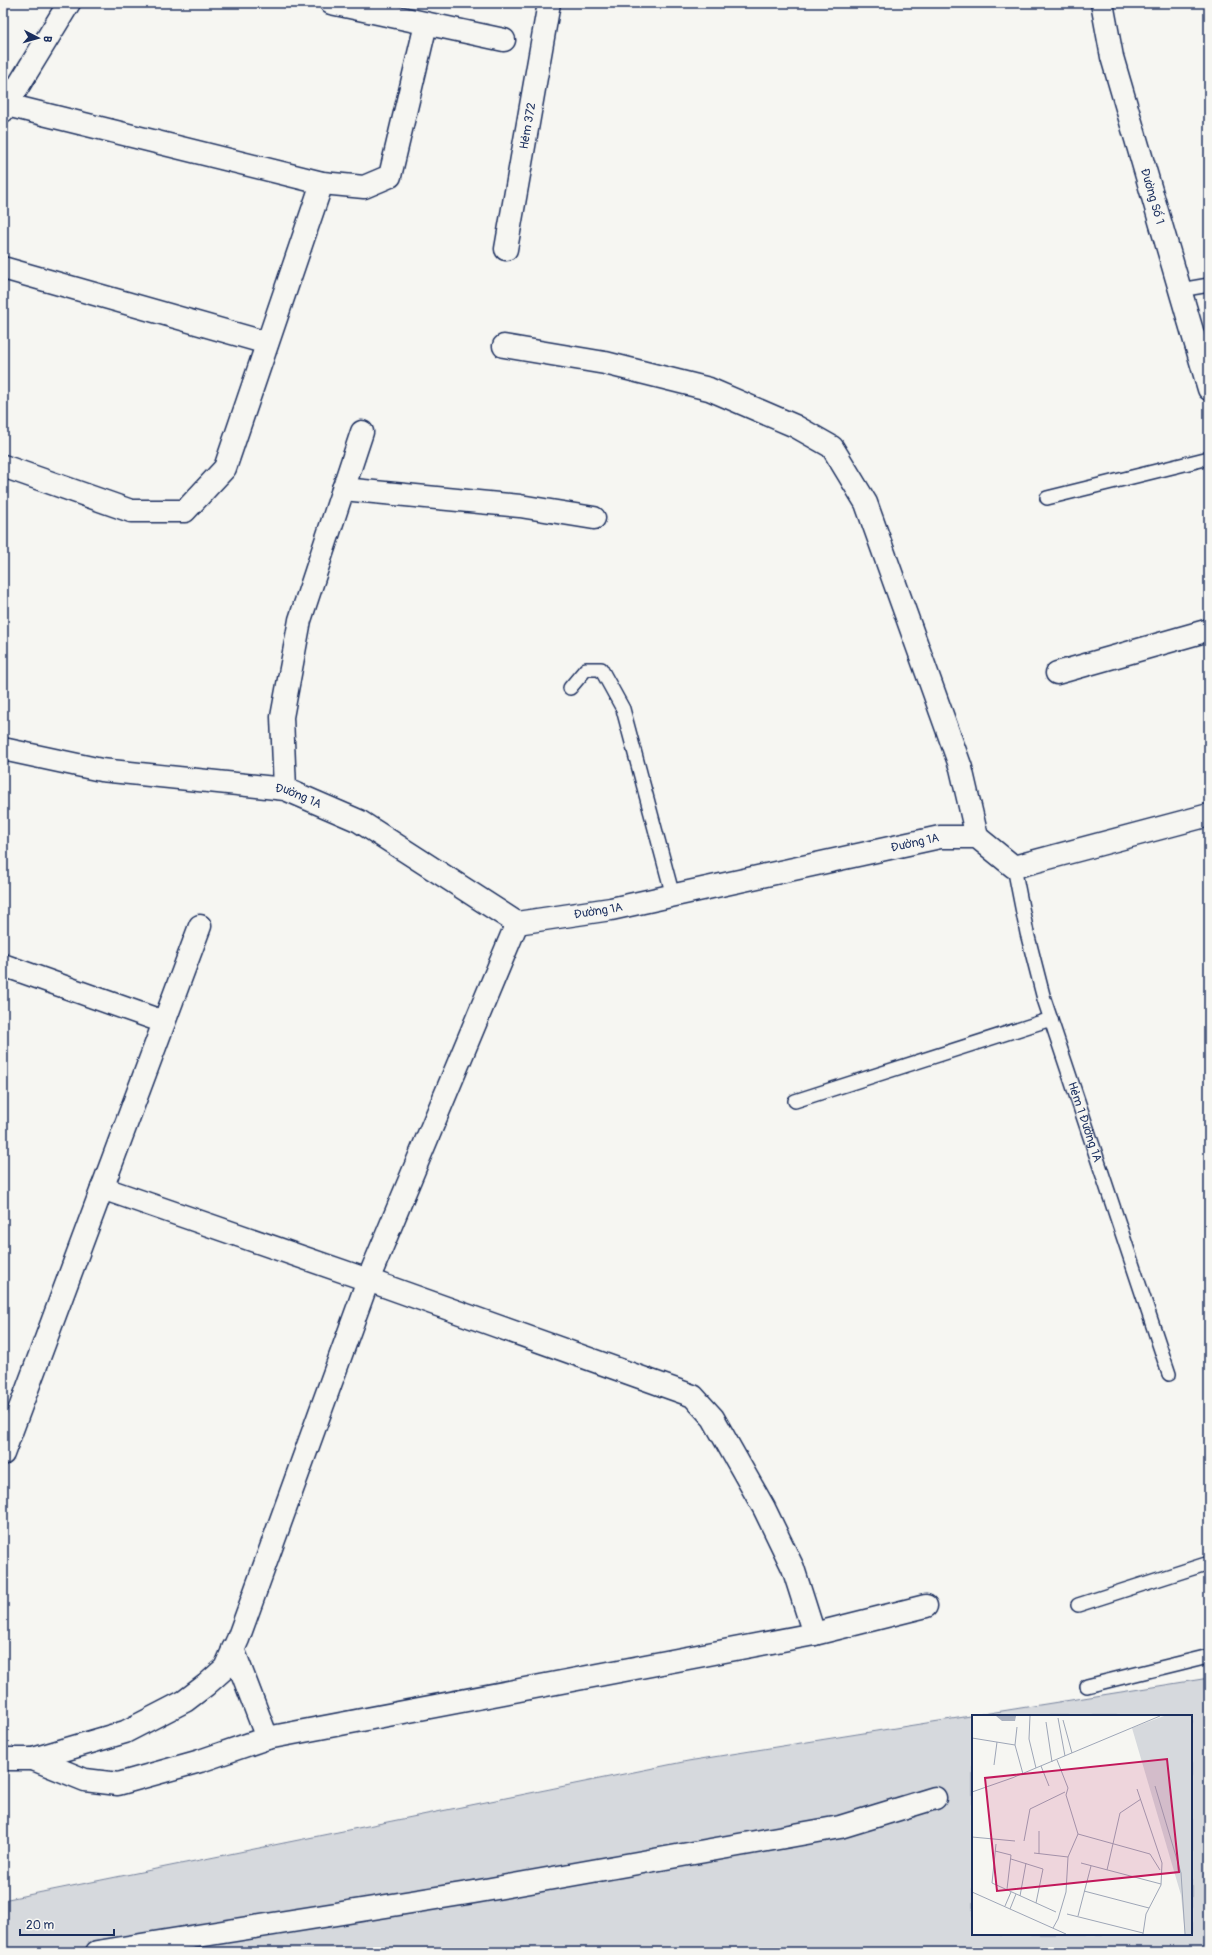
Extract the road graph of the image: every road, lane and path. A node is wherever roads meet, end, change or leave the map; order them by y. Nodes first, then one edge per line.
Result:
1 (69, 3) edge
2 (331, 3) edge
3 (549, 3) edge
4 (1102, 3) edge
5 (426, 24) junction
6 (504, 40) dead end
7 (5, 108) edge
8 (322, 183) junction
9 (506, 249) dead end
10 (3, 268) edge
11 (1209, 285) edge
12 (1180, 290) junction
13 (267, 343) junction
14 (504, 346) dead end
15 (1209, 389) edge
16 (362, 432) dead end
17 (1209, 458) edge
18 (3, 466) edge
19 (343, 489) junction
20 (1047, 498) dead end
21 (594, 518) dead end
22 (1209, 630) edge
23 (1057, 674) dead end
24 (570, 688) dead end
25 (3, 749) edge
26 (285, 789) junction
27 (1209, 815) edge
28 (977, 837) junction
29 (1014, 867) junction
30 (673, 896) junction
31 (516, 923) junction
32 (200, 926) dead end
33 (3, 965) edge
34 (1051, 1019) junction
35 (164, 1022) junction
36 (795, 1101) dead end
37 (102, 1188) junction
38 (368, 1280) junction
39 (1169, 1374) dead end
40 (3, 1454) edge
41 (1209, 1563) edge
42 (1078, 1605) dead end
43 (926, 1606) dead end
44 (814, 1634) junction
45 (233, 1649) junction
46 (1209, 1656) edge
47 (1087, 1686) dead end
48 (267, 1738) junction
49 (3, 1759) edge
50 (33, 1759) junction
51 (935, 1798) dead end
52 (97, 1952) edge

1 - 7 street
2 - 5 street
3 - 9 street, Hẻm 372
4 - 12 street, Đường Số 1
5 - 6 street
5 - 8 street
7 - 8 street
8 - 13 street
10 - 13 street
11 - 12 lane
12 - 15 street, Đường Số 1
13 - 18 street
14 - 28 street
16 - 19 street
17 - 20 lane
19 - 21 street
19 - 26 street
22 - 23 street
24 - 30 lane
25 - 26 street, Đường 1A
26 - 31 street, Đường 1A
27 - 29 street
28 - 29 street
28 - 30 street, Đường 1A
29 - 34 lane, Hẻm 1 Đường 1A
30 - 31 street, Đường 1A
31 - 38 street
32 - 35 street
33 - 35 street
34 - 36 lane
34 - 39 lane, Hẻm 1 Đường 1A
35 - 37 street
37 - 38 street
37 - 40 street
38 - 44 street
38 - 45 street
41 - 42 lane
43 - 44 street
44 - 48 street
45 - 48 street
45 - 50 street
46 - 47 lane
48 - 50 street
49 - 50 street
51 - 52 street

